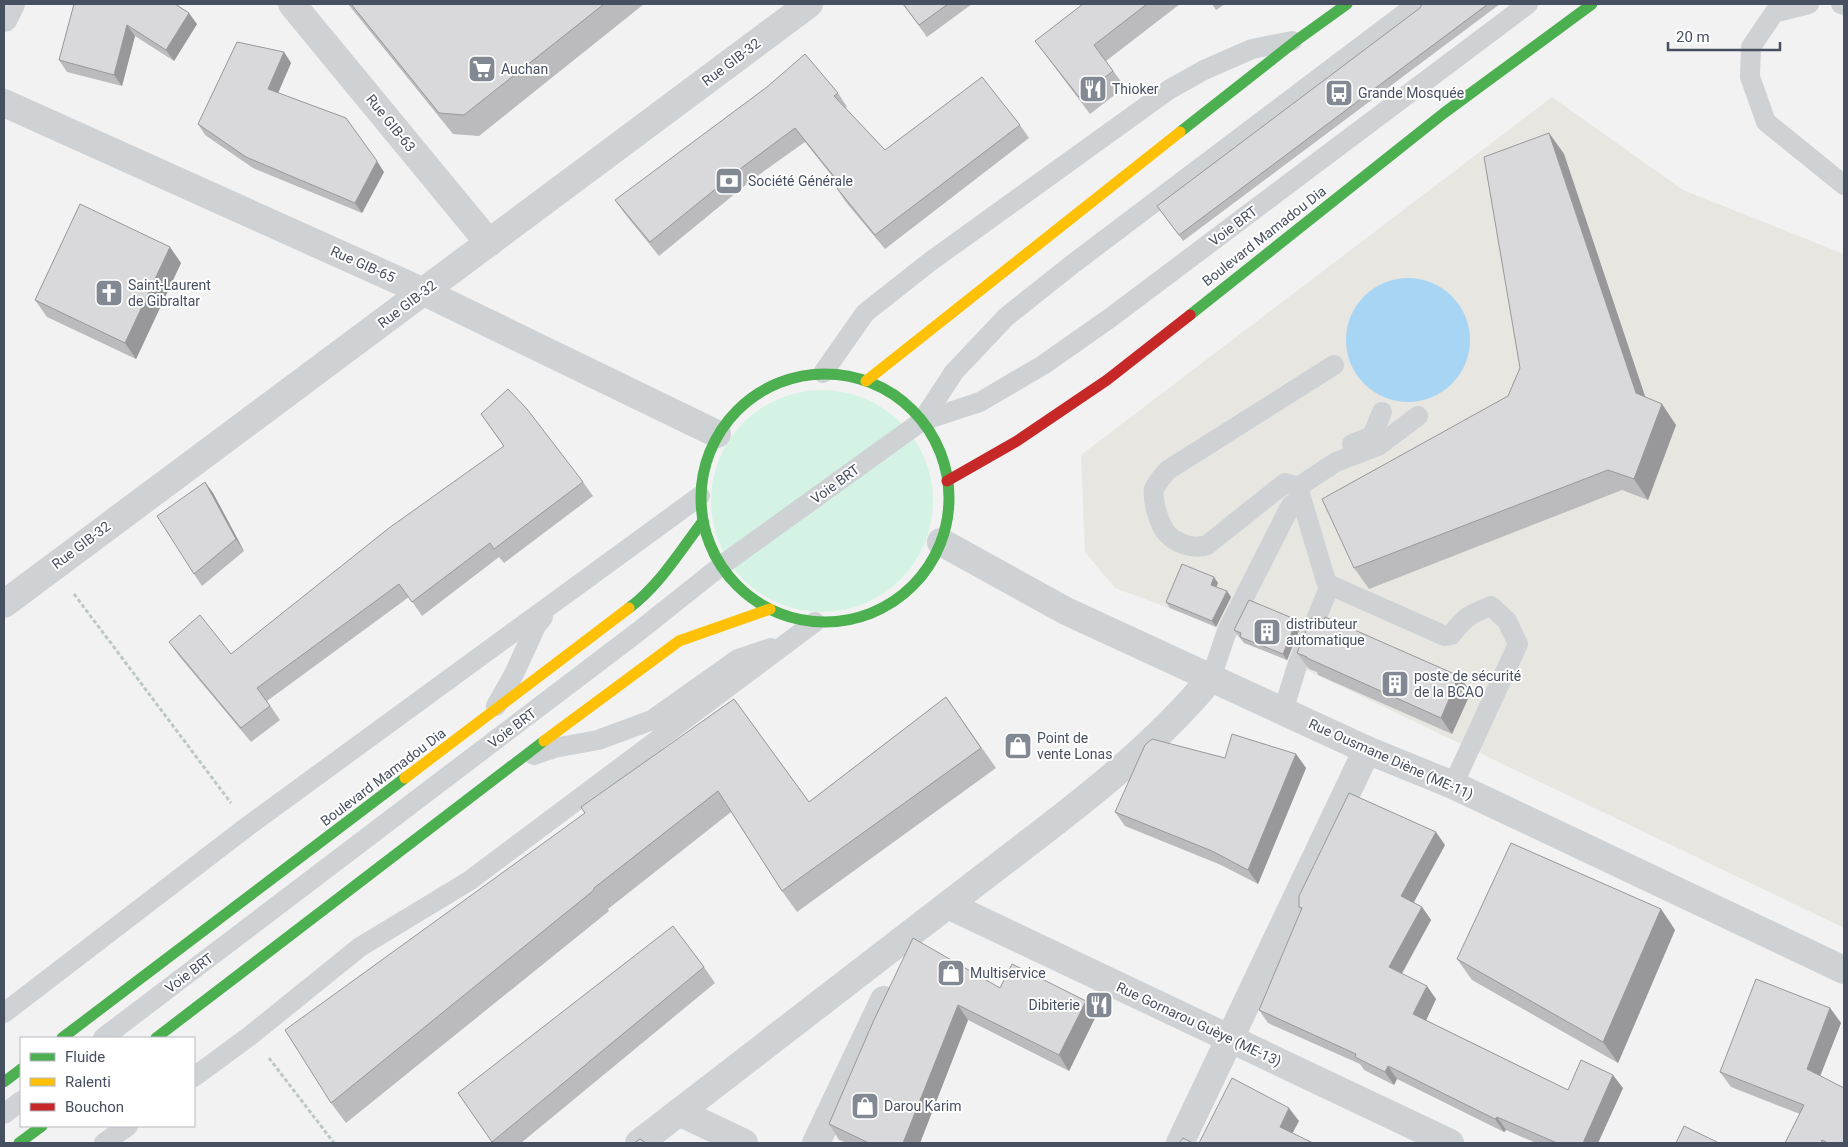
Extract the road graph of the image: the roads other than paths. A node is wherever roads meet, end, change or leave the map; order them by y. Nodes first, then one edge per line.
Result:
1 (11, 4) edge
2 (292, 4) edge
3 (809, 4) edge
4 (1347, 4) edge
5 (1418, 4) edge
6 (1528, 4) edge
7 (1592, 4) edge
8 (1809, 4) edge
9 (1771, 8) edge
10 (4, 18) edge
11 (1297, 40) junction
12 (4, 103) edge
13 (1844, 185) edge
14 (489, 243) junction
15 (424, 292) junction
16 (1334, 365) dead end
17 (822, 373) junction
18 (866, 381) junction
19 (1382, 412) dead end
20 (1418, 416) dead end
21 (922, 421) junction
22 (717, 434) junction
23 (948, 481) junction
24 (1294, 494) junction
25 (700, 496) junction
26 (703, 521) junction
27 (941, 542) junction
28 (722, 565) junction
29 (1328, 590) junction
30 (4, 604) edge
31 (552, 605) junction
32 (770, 609) junction
33 (815, 622) junction
34 (786, 642) junction
35 (1211, 678) junction
36 (1283, 711) junction
37 (492, 713) junction
38 (1367, 750) junction
39 (520, 759) junction
40 (1453, 785) junction
41 (948, 905) junction
42 (918, 929) junction
43 (1844, 970) edge
44 (4, 1013) edge
45 (63, 1037) edge
46 (104, 1037) edge
47 (157, 1037) edge
48 (1230, 1039) junction
49 (20, 1070) edge
50 (195, 1076) edge
51 (4, 1082) edge
52 (20, 1102) edge
53 (679, 1112) junction
54 (4, 1114) edge
55 (41, 1127) edge
56 (127, 1127) edge
57 (19, 1143) edge
58 (104, 1143) edge
59 (639, 1143) edge
60 (744, 1143) edge
61 (816, 1143) edge
62 (1180, 1143) edge
63 (1450, 1143) edge

1 - 10 street
2 - 14 street, Rue GIB-63
3 - 14 street, Rue GIB-32
4 - 11 street
5 - 21 lane, Voie BRT
6 - 21 lane, Voie BRT
7 - 23 street, Boulevard Mamadou Dia
8 - 9 lane
9 - 13 lane
11 - 17 lane
11 - 18 street
12 - 15 street, Rue GIB-65
14 - 15 street, Rue GIB-32
15 - 22 street, Rue GIB-65
15 - 30 street, Rue GIB-32
16 - 24 lane
17 - 18 street
17 - 22 street
18 - 21 street
19 - 24 lane
20 - 24 lane
21 - 23 street
21 - 28 lane, Voie BRT
22 - 25 street
23 - 27 street
24 - 29 lane
24 - 35 lane
25 - 26 street
25 - 31 lane
26 - 28 street
26 - 37 street, Boulevard Mamadou Dia
27 - 33 street
27 - 35 street, Rue Ousmane Diène (ME-11)
28 - 32 street
28 - 46 lane, Voie BRT
29 - 36 lane
29 - 40 lane
31 - 37 lane
31 - 44 lane
32 - 33 street
32 - 39 street
33 - 34 lane
34 - 39 lane
34 - 50 lane
35 - 36 street, Rue Ousmane Diène (ME-11)
35 - 41 street
36 - 38 street, Rue Ousmane Diène (ME-11)
37 - 45 street, Boulevard Mamadou Dia
38 - 40 street, Rue Ousmane Diène (ME-11)
38 - 48 street
39 - 47 street
40 - 43 street, Rue Ousmane Diène (ME-11)
41 - 42 street
41 - 48 street, Rue Gornarou Guèye (ME-13)
42 - 53 street
42 - 61 street
48 - 62 street
48 - 63 street, Rue Gornarou Guèye (ME-13)
49 - 51 street
52 - 54 lane
53 - 59 street
53 - 60 street
55 - 57 street
56 - 58 lane

